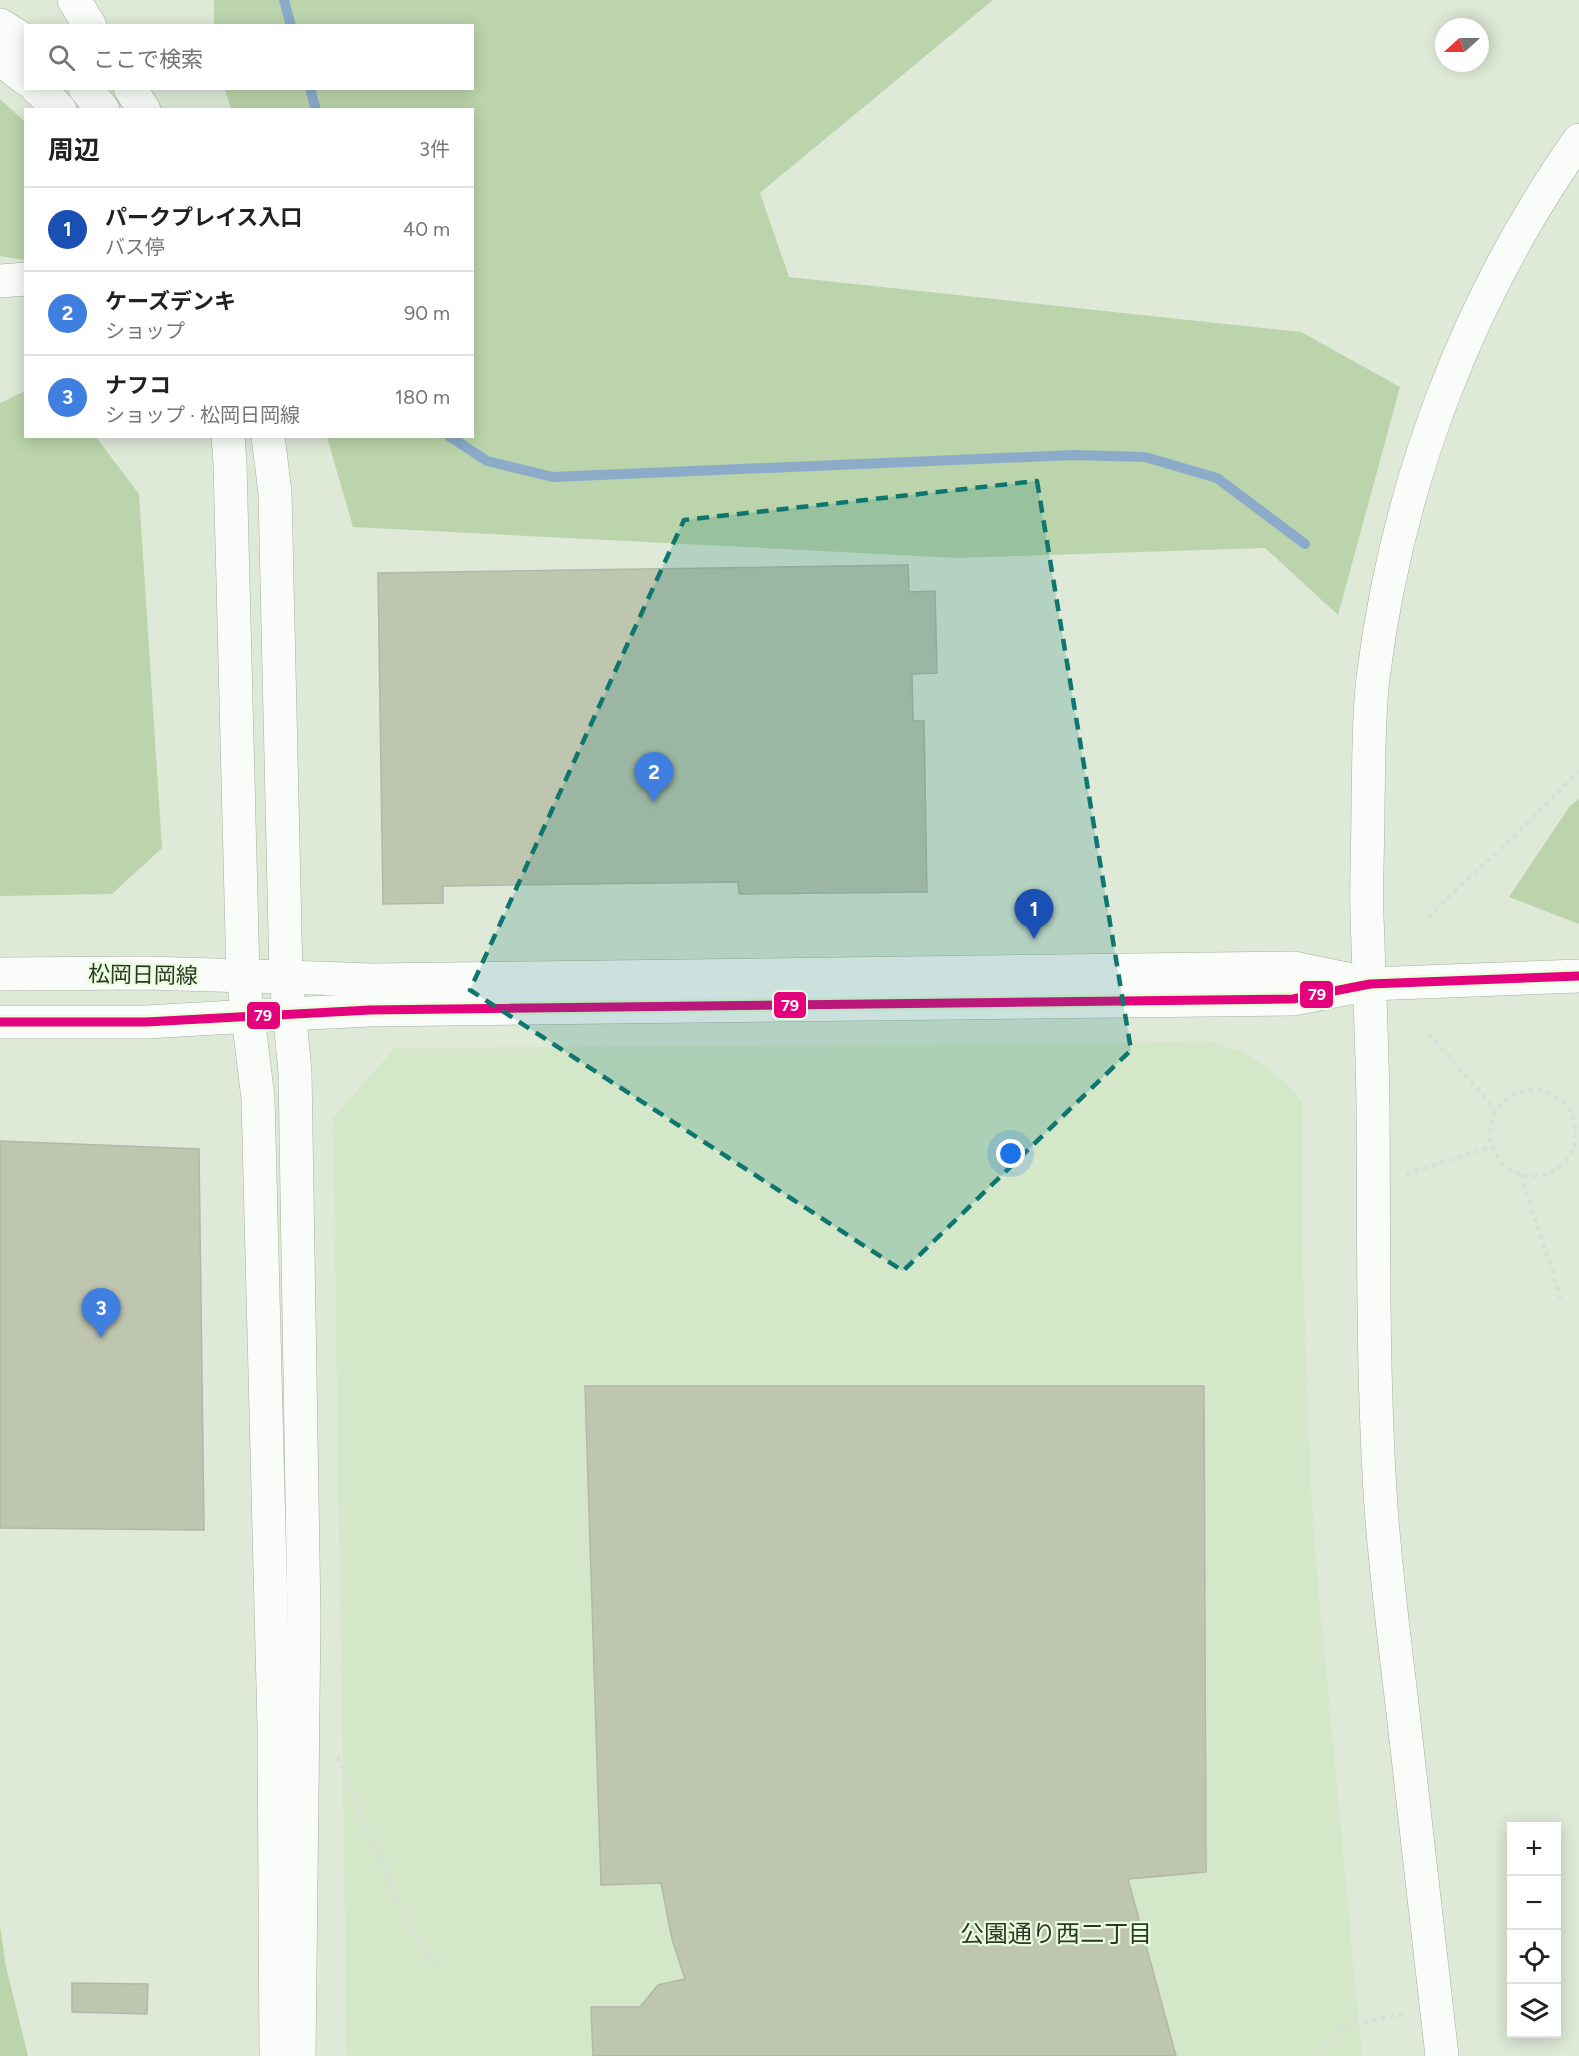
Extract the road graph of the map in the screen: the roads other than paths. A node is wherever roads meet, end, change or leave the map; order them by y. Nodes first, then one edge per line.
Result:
1 (74, 0) edge
2 (89, 24) edge
3 (0, 25) edge
4 (24, 40) edge
5 (0, 59) edge
6 (24, 77) edge
7 (39, 90) edge
8 (87, 90) edge
9 (131, 90) edge
10 (58, 108) edge
11 (101, 108) edge
12 (143, 108) edge
13 (1579, 140) edge
14 (24, 279) edge
15 (0, 281) edge
16 (208, 438) edge
17 (228, 438) edge
18 (268, 438) edge
19 (232, 607) junction
20 (0, 974) edge
21 (1579, 976) edge
22 (243, 977) junction
23 (286, 977) junction
24 (1370, 984) junction
25 (289, 1014) junction
26 (248, 1016) junction
27 (0, 1023) edge
28 (276, 2056) edge
29 (299, 2056) edge
30 (1442, 2056) edge

1 - 2 main road
3 - 4 main road
5 - 6 main road
7 - 10 main road
8 - 11 main road
9 - 12 main road
13 - 24 main road
14 - 15 main road
16 - 19 main road
17 - 19 main road
18 - 23 main road
19 - 22 main road
20 - 22 main road, 松岡日岡線
21 - 24 main road
22 - 23 main road, 松岡日岡線
22 - 26 main road
23 - 24 main road, 松岡日岡線
23 - 25 main road
24 - 25 main road, 松岡日岡線
24 - 30 main road
25 - 26 main road, 松岡日岡線
25 - 29 main road
26 - 27 main road, 松岡日岡線
26 - 28 main road

